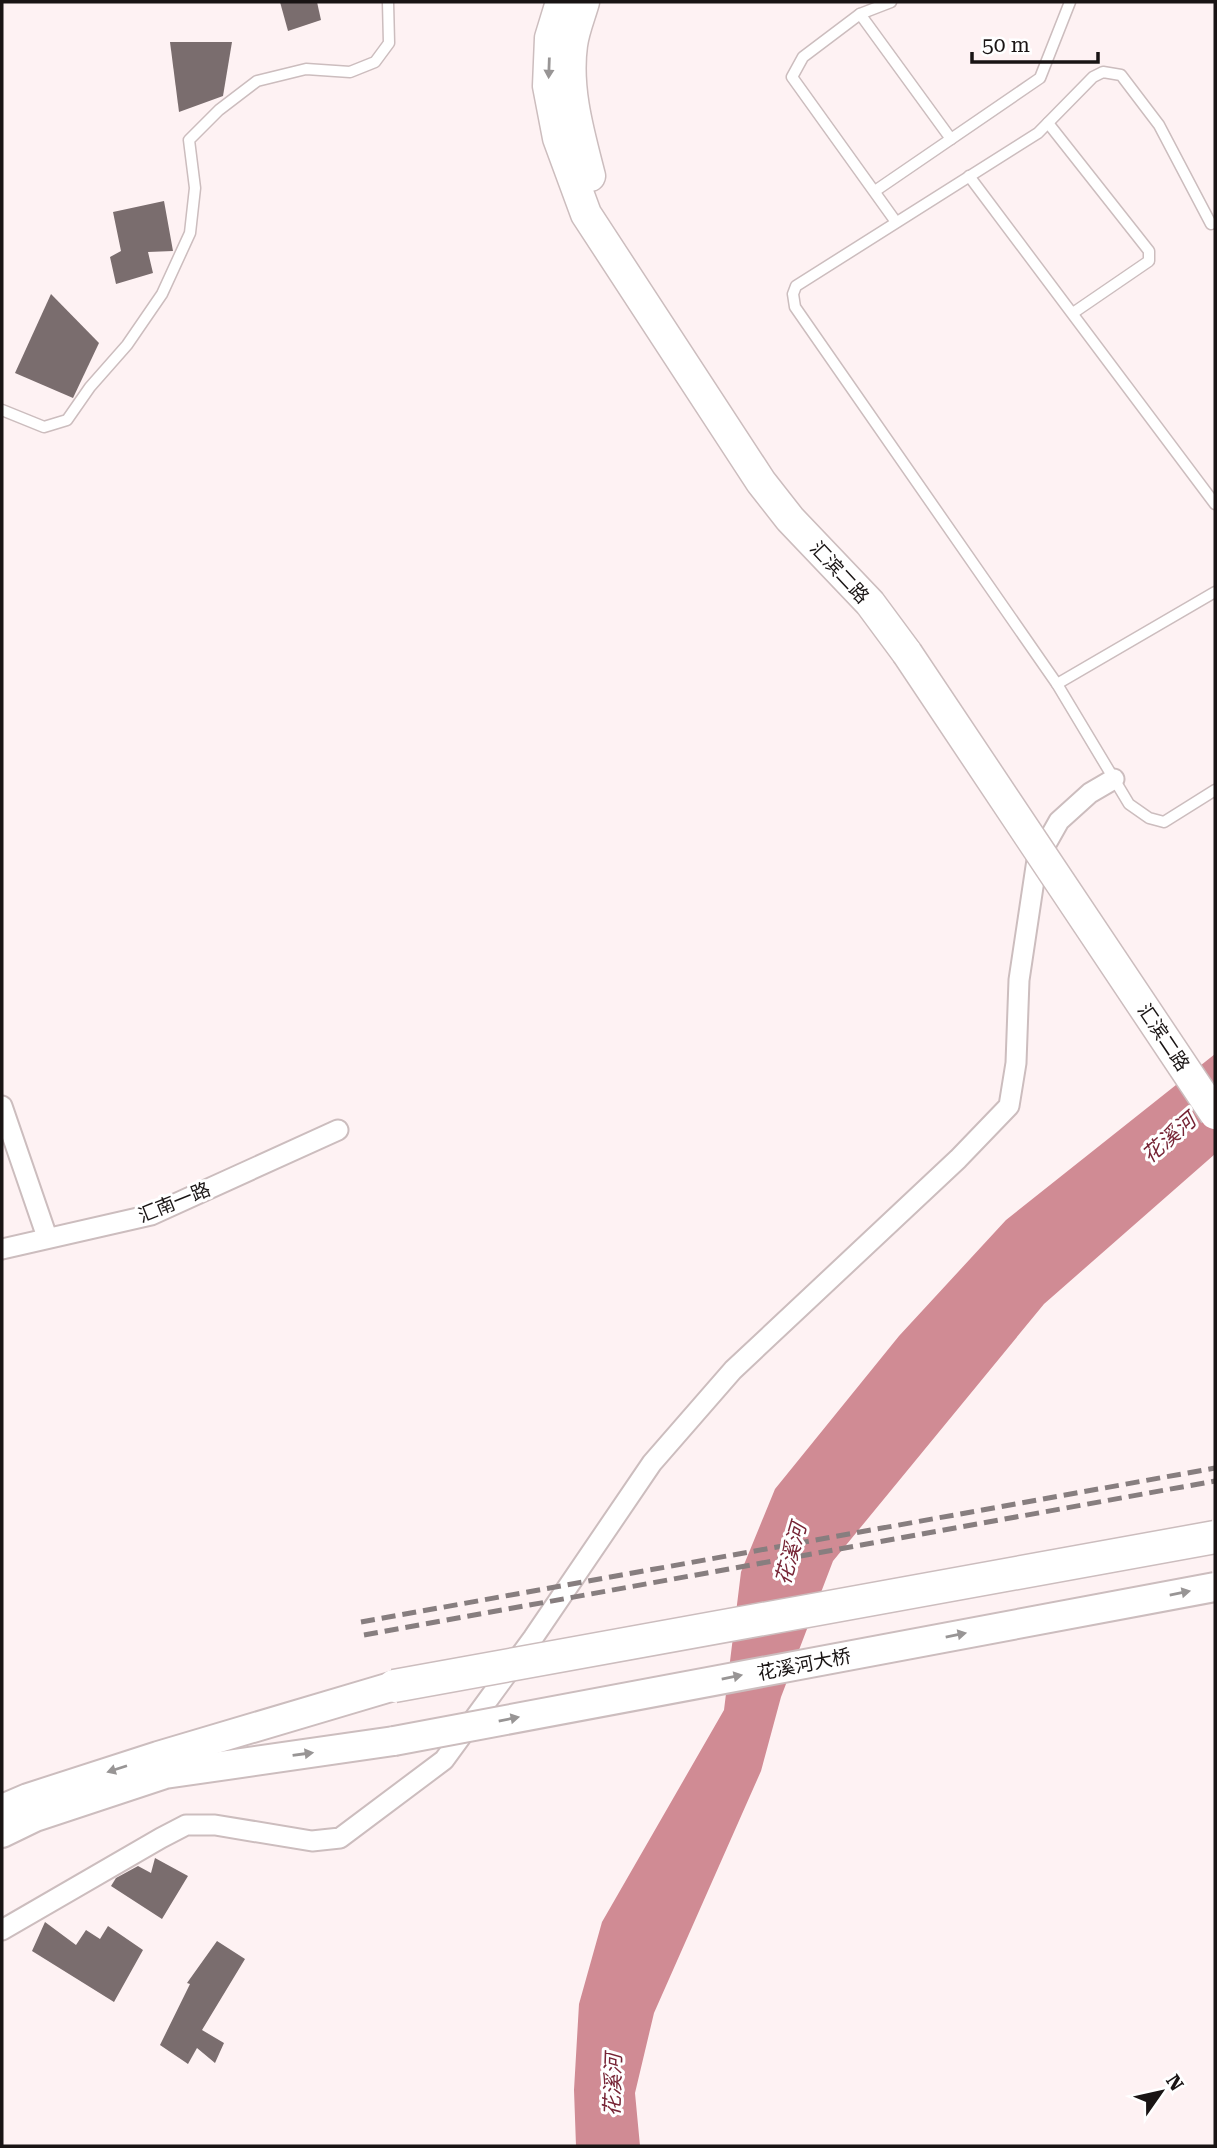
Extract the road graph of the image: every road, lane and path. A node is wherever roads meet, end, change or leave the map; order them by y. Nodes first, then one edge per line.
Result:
1 (388, 2) edge
2 (561, 2) edge
3 (584, 2) edge
4 (891, 2) edge
5 (1070, 2) edge
6 (860, 14) junction
7 (1048, 123) junction
8 (951, 139) junction
9 (969, 176) junction
10 (875, 191) junction
11 (592, 212) junction
12 (896, 222) junction
13 (1211, 224) dead end
14 (1073, 313) junction
15 (2, 410) edge
16 (1215, 504) edge
17 (1215, 592) edge
18 (915, 649) junction
19 (1057, 684) junction
20 (1114, 779) junction
21 (1215, 790) edge
22 (1215, 1079) edge
23 (2, 1106) edge
24 (1215, 1114) edge
25 (338, 1130) dead end
26 (47, 1237) junction
27 (2, 1249) edge
28 (1215, 1537) edge
29 (1215, 1557) edge
30 (1215, 1587) edge
31 (395, 1694) junction
32 (164, 1774) junction
33 (2, 1810) edge
34 (2, 1833) edge
35 (2, 1930) edge

1 - 15 lane
2 -> 11 main road, 汇滨二路
3 - 11 main road, 汇滨二路
4 - 6 lane
5 - 8 lane
6 - 8 lane
6 - 10 lane
7 - 9 lane
7 - 13 lane
7 - 14 lane
8 - 10 lane
9 - 12 lane
9 - 14 lane
10 - 12 lane
11 - 18 main road, 汇滨二路
12 - 19 lane
14 - 16 lane
17 - 19 lane
18 - 22 main road, 汇滨二路
18 - 24 main road, 汇滨二路, bridge
19 - 20 lane
20 - 21 lane
20 - 35 street
23 - 26 street
25 - 26 street, 汇南一路
26 - 27 street, 汇南一路
28 - 31 highway, bridge
29 - 31 highway, 花溪河大桥
32 -> 30 main road, 花溪河大桥, bridge
31 - 32 main road
31 -> 33 main road
32 - 34 main road

